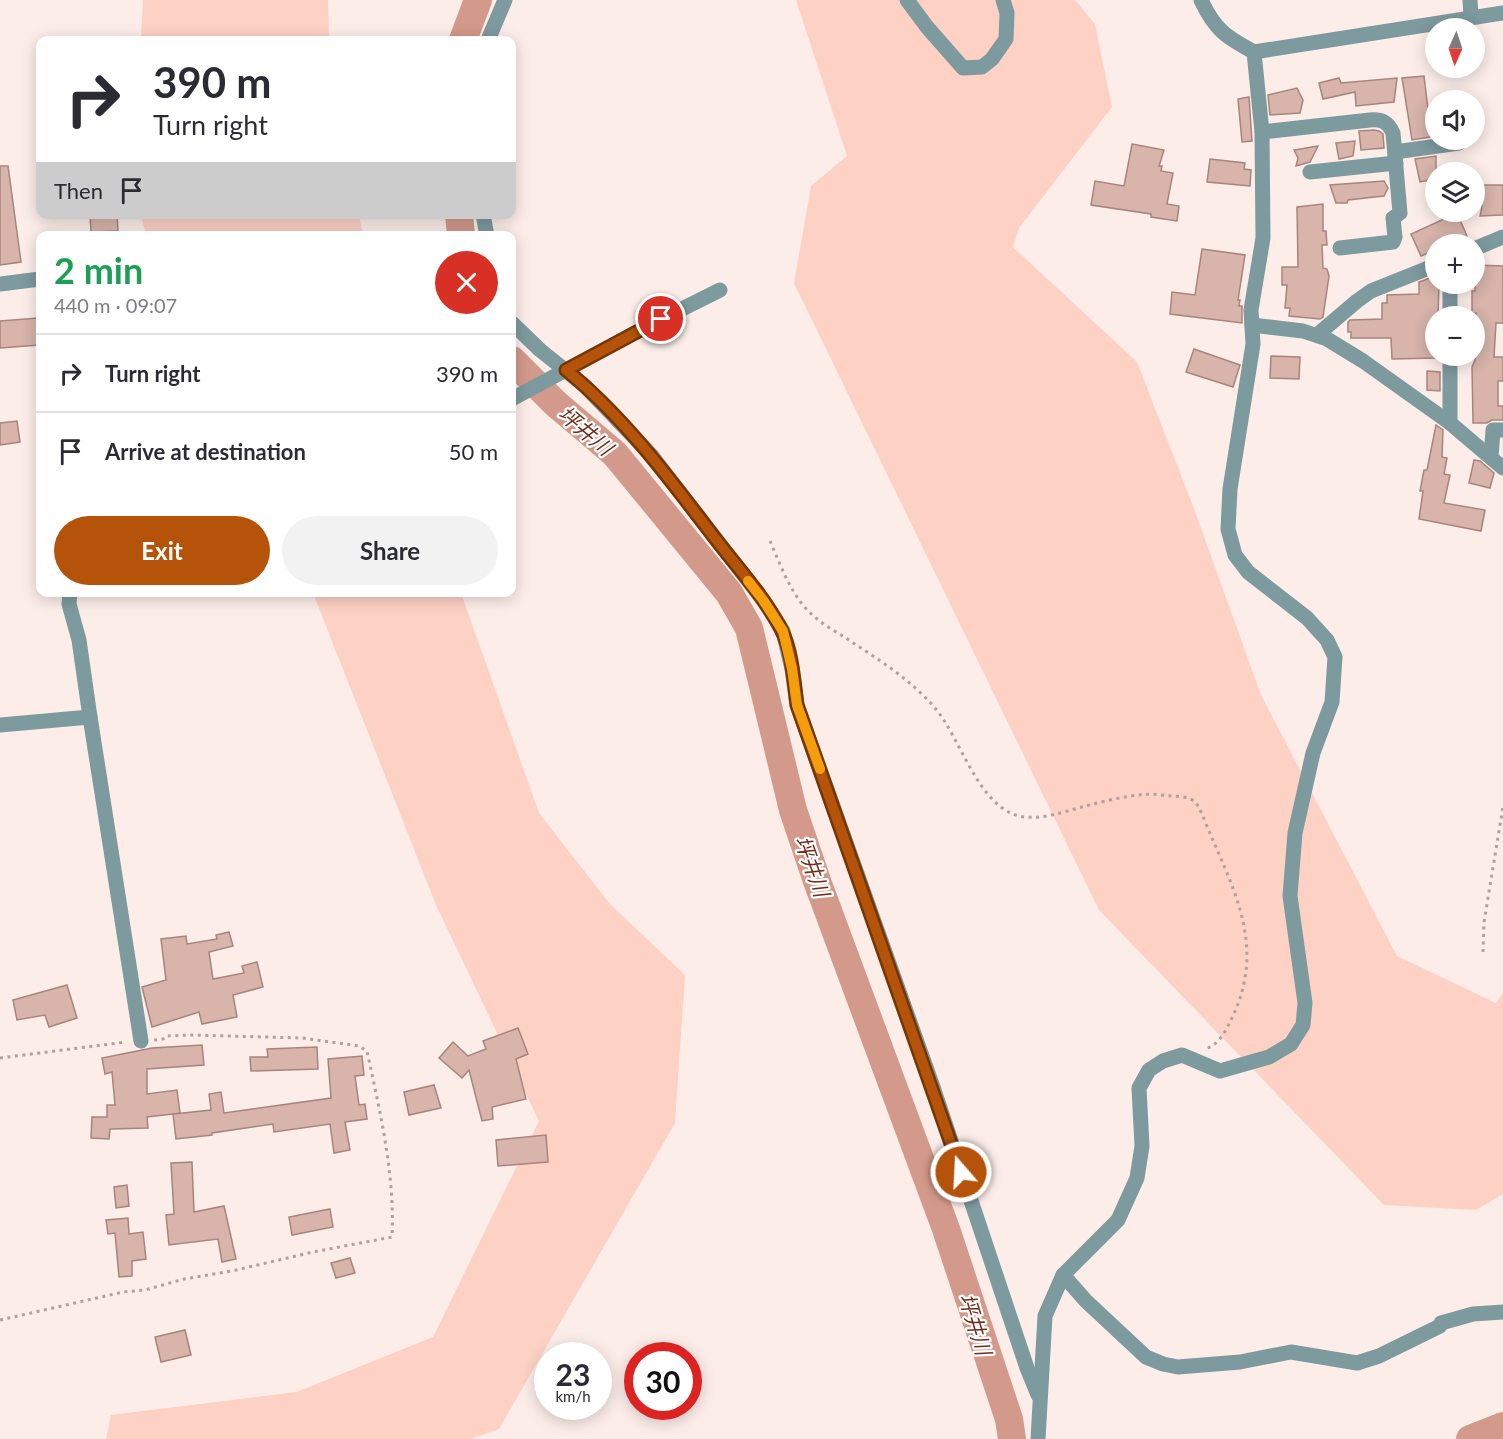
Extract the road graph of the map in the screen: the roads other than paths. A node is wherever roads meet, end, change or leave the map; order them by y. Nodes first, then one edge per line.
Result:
1 (505, 0) edge
2 (907, 0) edge
3 (1003, 0) edge
4 (1201, 0) edge
5 (1470, 0) edge
6 (1503, 13) edge
7 (1471, 17) junction
8 (491, 36) edge
9 (1254, 52) junction
10 (1262, 132) junction
11 (1430, 150) edge
12 (1396, 158) junction
13 (1311, 172) dead end
14 (1503, 237) edge
15 (1485, 244) edge
16 (1340, 248) dead end
17 (1425, 269) edge
18 (36, 280) edge
19 (0, 284) edge
20 (720, 290) dead end
21 (1252, 325) junction
22 (516, 326) edge
23 (1317, 335) junction
24 (1450, 366) edge
25 (566, 370) junction
26 (516, 397) edge
27 (1450, 423) junction
28 (1503, 430) edge
29 (1491, 457) junction
30 (1503, 468) edge
31 (70, 597) edge
32 (90, 717) junction
33 (0, 725) edge
34 (141, 1041) road end
35 (1063, 1275) junction
36 (1503, 1312) edge
37 (1039, 1397) junction
38 (1038, 1439) edge

1 - 8 street
2 - 3 street
4 - 9 street
5 - 7 street
6 - 7 street
7 - 9 street
9 - 10 street
10 - 12 street
10 - 21 street
11 - 12 street
12 - 13 street
12 - 16 street
14 - 15 street
17 - 23 street
18 - 19 street
20 - 25 street
21 - 23 street
21 - 35 street
22 - 25 street
23 - 27 street
24 - 27 street
25 - 26 street
25 - 37 street
27 - 29 street
28 - 29 street
29 - 30 street
31 - 32 street
32 - 33 street
32 - 34 street
35 - 36 street
35 - 37 street
37 - 38 street

